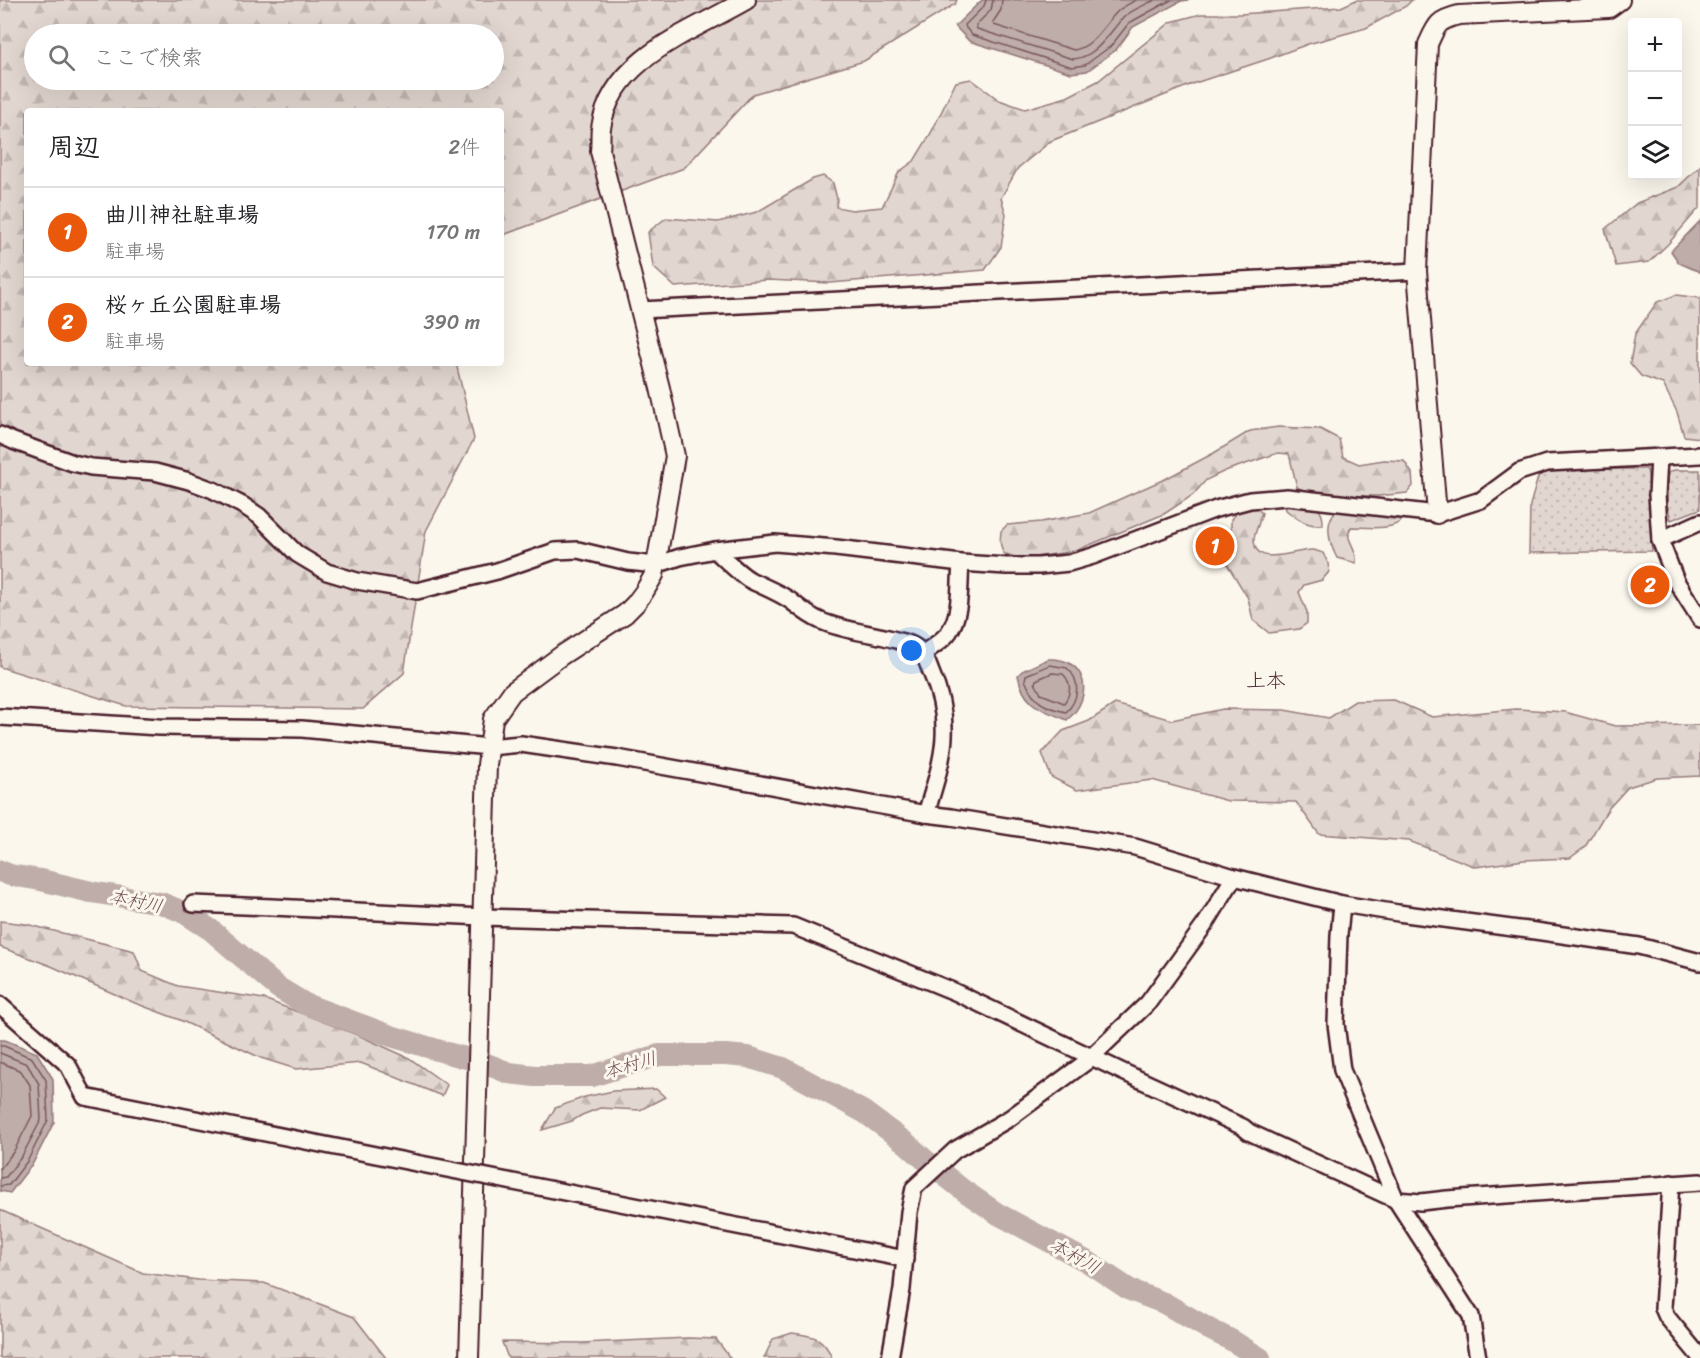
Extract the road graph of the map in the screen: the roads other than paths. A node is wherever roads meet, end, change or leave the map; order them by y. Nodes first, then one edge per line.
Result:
1 (746, 0) edge
2 (1620, 0) edge
3 (1417, 271) junction
4 (640, 310) junction
5 (0, 435) edge
6 (1700, 455) edge
7 (1659, 457) junction
8 (1437, 514) junction
9 (1700, 522) edge
10 (1660, 540) junction
11 (715, 550) junction
12 (961, 563) junction
13 (656, 566) junction
14 (1700, 619) edge
15 (923, 654) junction
16 (0, 717) edge
17 (489, 747) junction
18 (926, 814) junction
19 (1234, 877) junction
20 (193, 904) dead end
21 (1342, 904) junction
22 (483, 917) junction
23 (1700, 962) edge
24 (0, 1005) edge
25 (1092, 1057) junction
26 (1700, 1182) edge
27 (1671, 1183) junction
28 (1396, 1200) junction
29 (904, 1259) junction
30 (1700, 1357) edge
31 (469, 1358) edge
32 (891, 1358) edge
33 (1478, 1358) edge

1 - 4 street
2 - 3 street
3 - 4 street
3 - 8 street
4 - 13 street
5 - 13 street
6 - 7 street
7 - 8 street
7 - 10 street
8 - 12 street
9 - 10 street
10 - 14 street
11 - 12 street
11 - 13 street
11 - 15 street
12 - 15 street
13 - 17 street
15 - 18 street
16 - 17 street
17 - 18 street
17 - 22 street
18 - 19 street
19 - 21 street
19 - 25 street
20 - 22 street
21 - 23 street
21 - 28 street
22 - 25 street
22 - 31 street
24 - 29 street, bridge
25 - 28 street
25 - 29 street
26 - 27 street
27 - 28 street
27 - 30 street
28 - 33 street
29 - 32 street

